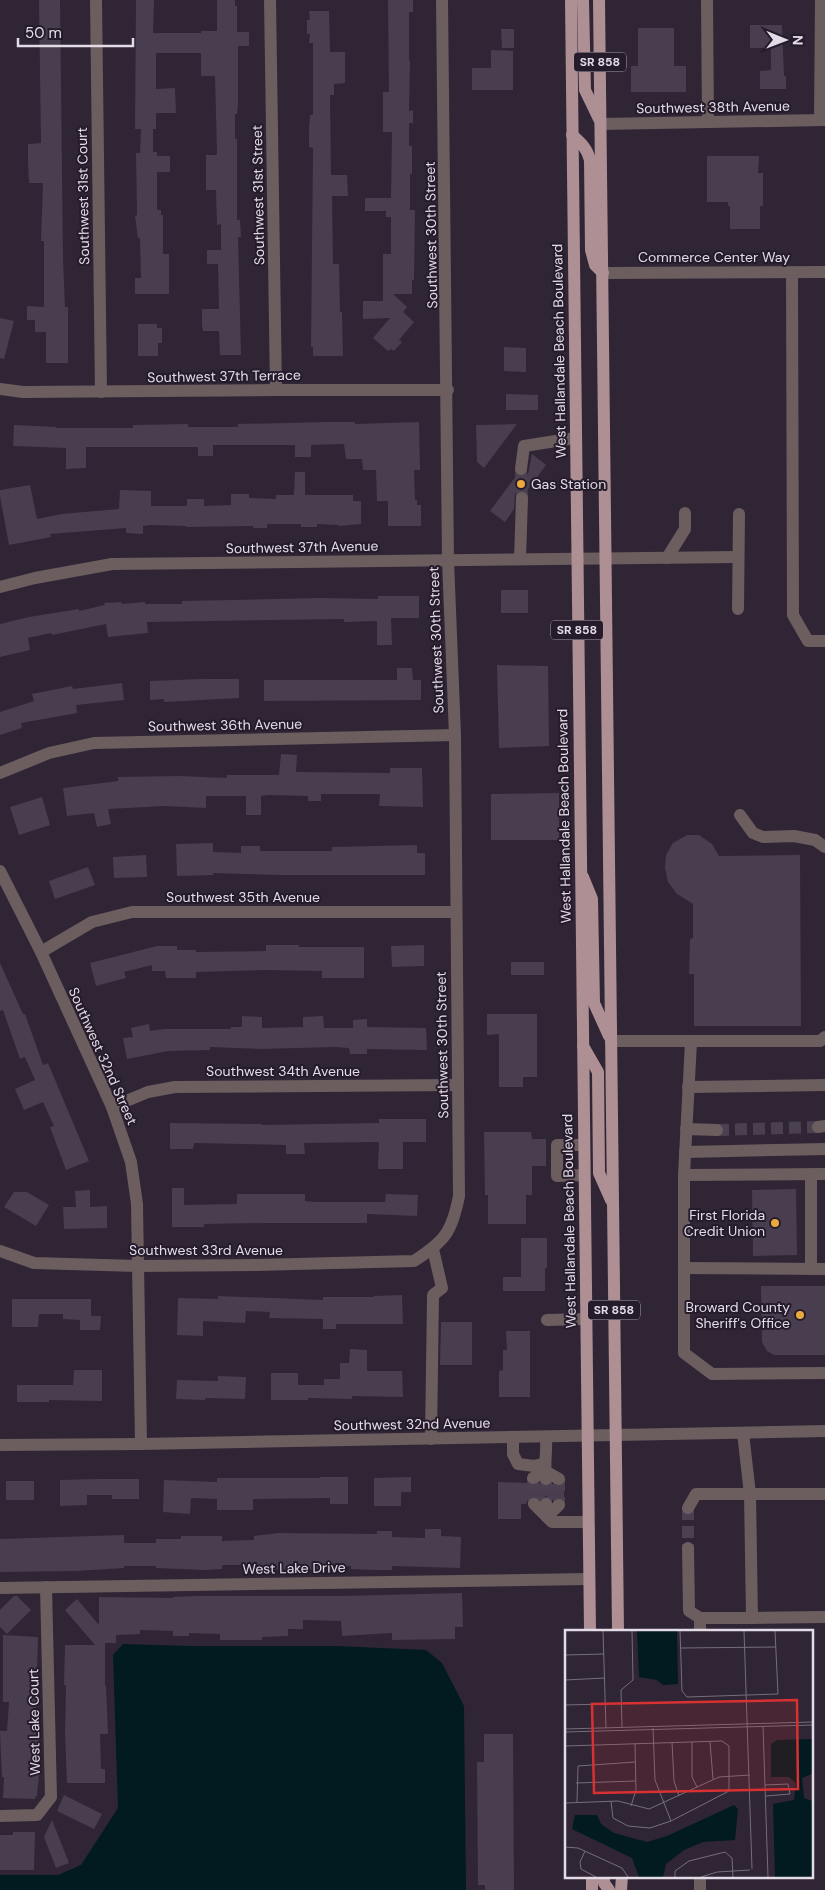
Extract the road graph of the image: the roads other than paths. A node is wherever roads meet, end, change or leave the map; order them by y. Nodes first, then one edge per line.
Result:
1 (96, 0) edge
2 (270, 0) edge
3 (442, 0) edge
4 (571, 0) edge
5 (583, 0) edge
6 (599, 0) edge
7 (707, 0) edge
8 (820, 0) edge
9 (822, 120) edge
10 (708, 122) junction
11 (601, 124) junction
12 (572, 135) junction
13 (792, 272) junction
14 (825, 272) edge
15 (603, 273) junction
16 (0, 389) edge
17 (276, 390) junction
18 (448, 390) junction
19 (101, 392) junction
20 (575, 438) junction
21 (521, 470) tunnel mouth
22 (522, 498) tunnel mouth
23 (685, 513) dead end
24 (739, 514) dead end
25 (738, 557) junction
26 (667, 558) junction
27 (520, 559) junction
28 (576, 559) junction
29 (606, 559) junction
30 (448, 560) junction
31 (0, 587) edge
32 (738, 609) dead end
33 (825, 641) edge
34 (455, 735) junction
35 (0, 772) edge
36 (740, 815) dead end
37 (825, 847) edge
38 (580, 870) junction
39 (0, 871) edge
40 (456, 912) junction
41 (41, 952) junction
42 (825, 1037) edge
43 (611, 1041) junction
44 (690, 1042) junction
45 (582, 1044) junction
46 (457, 1085) junction
47 (825, 1085) edge
48 (688, 1087) junction
49 (112, 1107) junction
50 (686, 1129) junction
51 (717, 1130) tunnel mouth
52 (584, 1145) junction
53 (825, 1149) edge
54 (685, 1152) junction
55 (810, 1174) junction
56 (825, 1174) edge
57 (584, 1175) junction
58 (684, 1175) junction
59 (613, 1204) junction
60 (433, 1249) junction
61 (0, 1252) edge
62 (414, 1261) joint
63 (138, 1266) junction
64 (684, 1268) junction
65 (811, 1269) junction
66 (825, 1269) edge
67 (586, 1319) junction
68 (547, 1320) dead end
69 (825, 1373) edge
70 (825, 1431) edge
71 (743, 1433) junction
72 (546, 1436) junction
73 (587, 1436) junction
74 (616, 1436) junction
75 (513, 1437) junction
76 (431, 1439) junction
77 (141, 1444) junction
78 (0, 1445) edge
79 (750, 1494) junction
80 (825, 1494) edge
81 (546, 1508) dead end
82 (688, 1508) dead end
83 (588, 1522) junction
84 (688, 1548) tunnel mouth
85 (589, 1579) junction
86 (46, 1587) junction
87 (0, 1588) edge
88 (825, 1617) edge
89 (700, 1618) junction
90 (752, 1618) junction
91 (590, 1630) edge
92 (618, 1630) edge
93 (700, 1630) edge
94 (0, 1816) edge
95 (604, 1878) edge
96 (609, 1890) edge

1 - 19 street, Southwest 31st Court
2 - 17 street, Southwest 31st Street
3 - 18 street, Southwest 30th Street
4 - 12 main road, West Hallandale Beach Boulevard / SR 858
5 - 11 main road
6 - 11 main road, SR 858
7 - 10 street
8 - 9 street
9 - 10 street, Southwest 38th Avenue
10 - 11 street, Southwest 38th Avenue
11 - 15 main road, SR 858
12 - 15 main road
12 - 20 main road, West Hallandale Beach Boulevard / SR 858
13 - 14 street, Commerce Center Way
13 - 15 street, Commerce Center Way
13 - 33 street
15 - 29 main road, SR 858
16 - 19 street, Southwest 37th Terrace
17 - 18 street, Southwest 37th Terrace
17 - 19 street, Southwest 37th Terrace
18 - 30 street, Southwest 30th Street
20 - 21 street
20 - 28 main road, West Hallandale Beach Boulevard / SR 858
22 - 27 street
23 - 26 street
24 - 25 street
25 - 26 street, Southwest 37th Avenue
25 - 32 street
26 - 29 street, Southwest 37th Avenue
27 - 28 street, Southwest 37th Avenue
27 - 30 street, Southwest 37th Avenue
28 - 29 street, Southwest 37th Avenue
28 - 38 main road, West Hallandale Beach Boulevard / SR 858
29 - 43 main road, SR 858
30 - 31 street, Southwest 37th Avenue
30 - 34 street, Southwest 30th Street
34 - 35 street, Southwest 36th Avenue
34 - 40 street, Southwest 30th Street
36 - 37 street
38 - 43 main road
38 - 45 main road, West Hallandale Beach Boulevard / SR 858
39 - 41 street, Southwest 32nd Street
40 - 41 street, Southwest 35th Avenue
40 - 46 street, Southwest 30th Street
41 - 49 street, Southwest 32nd Street
42 - 44 street
43 - 44 street
43 - 59 main road, SR 858
44 - 48 street
45 - 52 main road, West Hallandale Beach Boulevard / SR 858
45 - 59 main road
46 - 49 street, Southwest 34th Avenue
46 - 60 street, Southwest 30th Street
47 - 48 street
48 - 50 street
49 - 63 street, Southwest 32nd Street
50 - 51 street
50 - 54 street
52 - 57 main road, West Hallandale Beach Boulevard / SR 858
52 - 57 street
53 - 54 street
54 - 58 street
55 - 56 street
55 - 58 street
55 - 65 street
57 - 67 main road, West Hallandale Beach Boulevard / SR 858
58 - 64 street
59 - 74 main road, SR 858
60 - 62 street, Southwest 30th Street
60 - 76 street
61 - 63 street, Southwest 33rd Avenue
62 - 63 street, Southwest 33rd Avenue
63 - 77 street, Southwest 32nd Street
64 - 65 street
64 - 69 street
65 - 66 street
67 - 68 street
67 - 73 main road, West Hallandale Beach Boulevard / SR 858
70 - 71 street, Southwest 32nd Avenue
71 - 74 street, Southwest 32nd Avenue
71 - 79 street
72 - 73 street, Southwest 32nd Avenue
72 - 75 street, Southwest 32nd Avenue
72 - 75 street
73 - 74 street, Southwest 32nd Avenue
73 - 83 main road, West Hallandale Beach Boulevard / SR 858
74 - 92 main road, SR 858
75 - 76 street, Southwest 32nd Avenue
76 - 77 street, Southwest 32nd Avenue
77 - 78 street, Southwest 32nd Avenue
79 - 80 street
79 - 82 street
79 - 90 street
81 - 83 street
83 - 85 main road, West Hallandale Beach Boulevard / SR 858
84 - 89 street
85 - 86 street, West Lake Drive
85 - 91 main road, West Hallandale Beach Boulevard / SR 858
86 - 87 street, West Lake Drive
86 - 94 street, West Lake Court
88 - 90 street
89 - 90 street
89 - 93 street
95 - 96 main road

